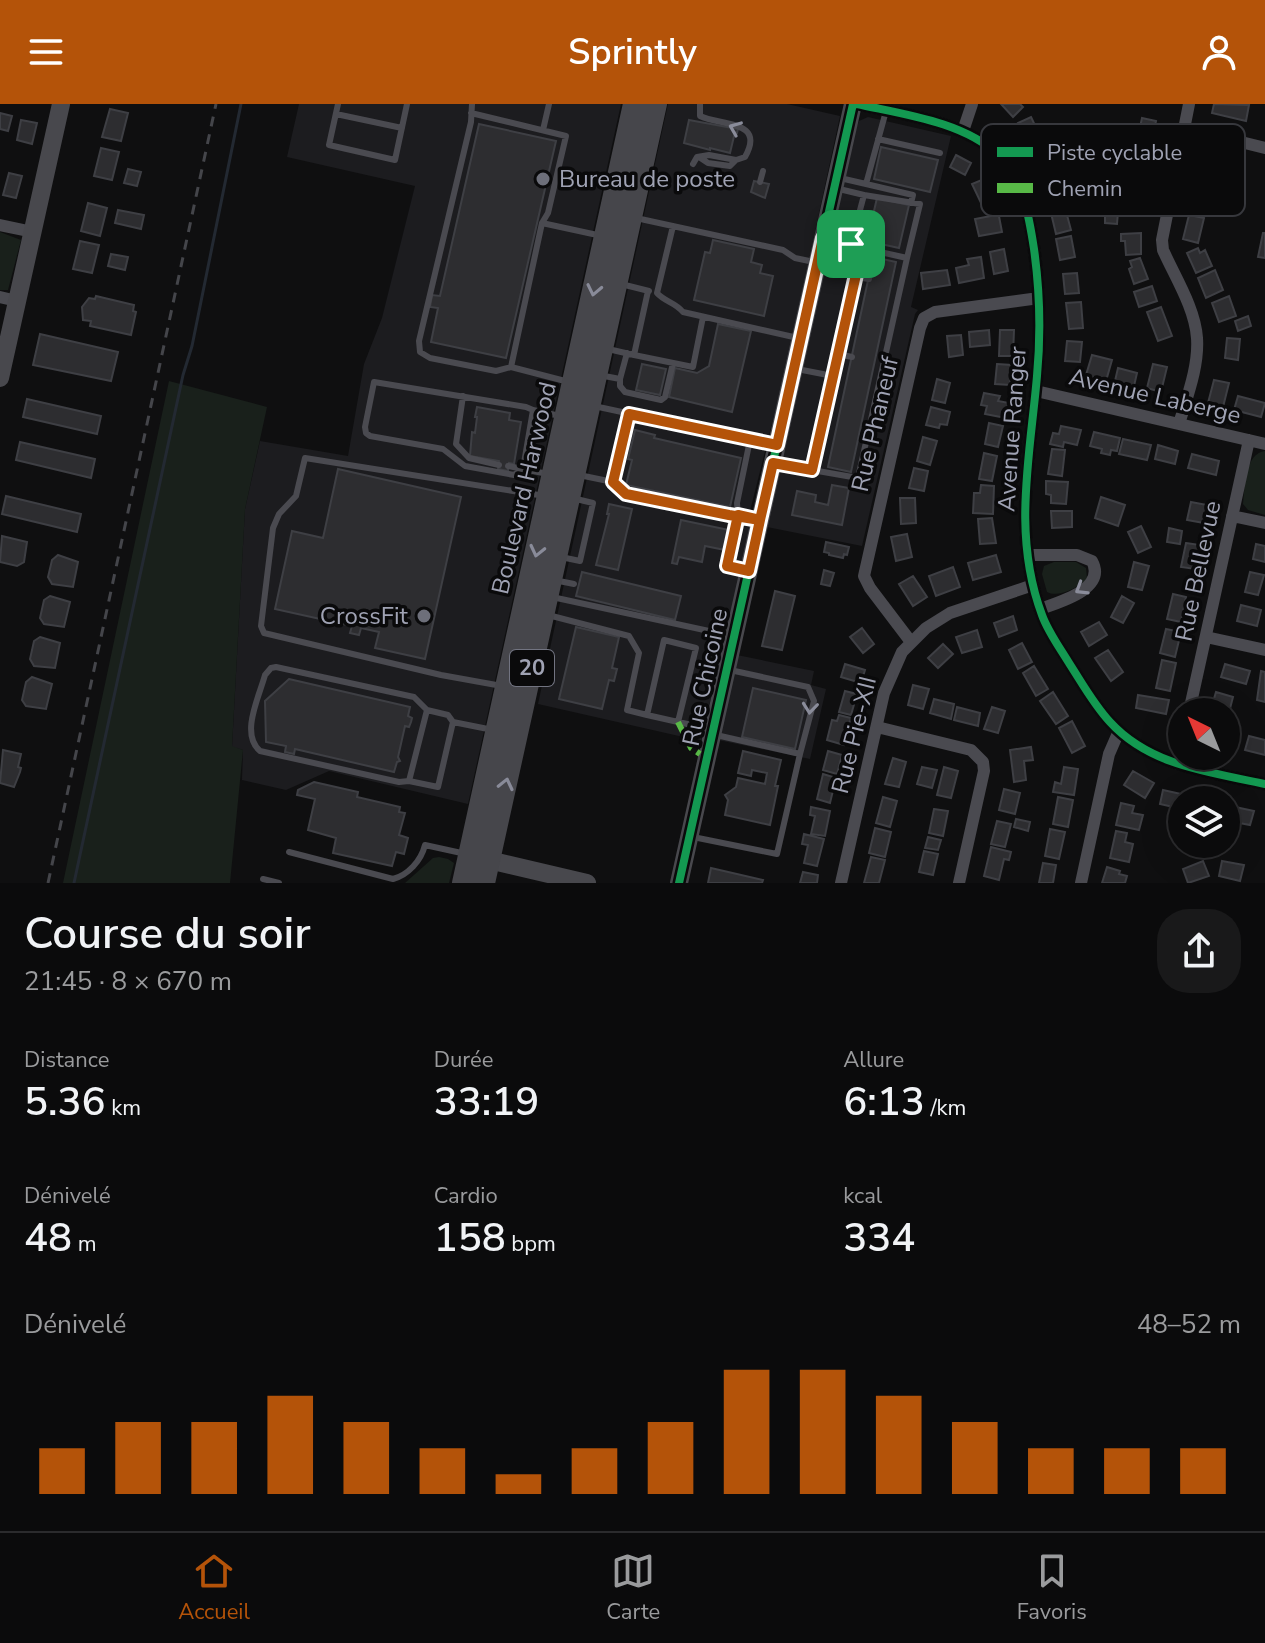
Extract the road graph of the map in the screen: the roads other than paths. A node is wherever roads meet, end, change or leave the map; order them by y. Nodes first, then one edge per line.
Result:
1 (61, 104) edge
2 (338, 104) edge
3 (407, 104) edge
4 (472, 104) edge
5 (549, 104) edge
6 (634, 104) edge
7 (656, 104) edge
8 (700, 104) edge
9 (855, 104) edge
10 (972, 104) edge
11 (1189, 104) edge
12 (886, 111) junction
13 (471, 113) junction
14 (336, 114) junction
15 (1185, 124) edge
16 (402, 128) junction
17 (543, 130) junction
18 (963, 131) junction
19 (878, 139) junction
20 (981, 143) edge
21 (1245, 143) edge
22 (1265, 148) edge
23 (940, 153) dead end
24 (693, 164) dead end
25 (763, 171) dead end
26 (760, 182) dead end
27 (836, 182) junction
28 (866, 184) junction
29 (864, 195) junction
30 (911, 203) junction
31 (858, 216) junction
32 (1027, 216) edge
33 (1167, 216) edge
34 (631, 217) junction
35 (872, 219) dead end
36 (542, 223) junction
37 (0, 225) edge
38 (673, 226) junction
39 (33, 232) junction
40 (605, 237) junction
41 (823, 238) junction
42 (851, 244) junction
43 (862, 248) junction
44 (907, 258) junction
45 (818, 263) junction
46 (856, 277) junction
47 (869, 279) dead end
48 (617, 283) junction
49 (648, 291) junction
50 (657, 293) junction
51 (1039, 298) junction
52 (8, 299) edge
53 (703, 317) junction
54 (800, 338) junction
55 (603, 348) junction
56 (630, 354) junction
57 (838, 354) junction
58 (852, 357) dead end
59 (673, 363) junction
60 (511, 367) junction
61 (794, 368) junction
62 (597, 375) junction
63 (833, 376) junction
64 (0, 378) edge
65 (620, 379) junction
66 (574, 383) junction
67 (1036, 391) junction
68 (463, 396) junction
69 (591, 406) junction
70 (533, 410) junction
71 (629, 414) junction
72 (567, 418) junction
73 (1179, 424) junction
74 (750, 440) junction
75 (1249, 440) junction
76 (1265, 444) edge
77 (775, 454) junction
78 (499, 465) dead end
79 (508, 466) dead end
80 (523, 469) junction
81 (812, 470) junction
82 (613, 482) junction
83 (563, 486) junction
84 (738, 515) junction
85 (1232, 516) junction
86 (760, 520) junction
87 (1265, 523) edge
88 (1028, 555) junction
89 (749, 571) junction
90 (1033, 585) junction
91 (555, 593) junction
92 (1040, 609) junction
93 (734, 637) junction
94 (1206, 637) junction
95 (911, 642) junction
96 (1265, 650) edge
97 (727, 669) junction
98 (507, 686) junction
99 (1192, 698) edge
100 (427, 710) junction
101 (647, 715) junction
102 (453, 722) junction
103 (678, 722) junction
104 (877, 727) junction
105 (497, 731) junction
106 (1119, 731) junction
107 (713, 732) junction
108 (800, 754) junction
109 (1168, 760) edge
110 (1204, 770) edge
111 (409, 781) junction
112 (1265, 784) edge
113 (690, 836) junction
114 (289, 852) dead end
115 (479, 858) junction
116 (263, 879) dead end
117 (395, 881) edge
118 (580, 882) edge
119 (279, 883) edge
120 (463, 883) edge
121 (484, 883) edge
122 (679, 883) edge
123 (841, 883) edge
124 (959, 883) edge
125 (1081, 883) edge

1 - 39 street
2 - 14 lane
3 - 16 lane
4 - 13 lane
5 - 17 lane
6 - 40 highway, Boulevard Harwood / 20
7 - 34 highway, Boulevard Harwood / 20
24 -> 8 lane
9 - 12 street, Avenue Ranger
9 - 27 street, Rue Chicoine
10 - 18 street
11 - 15 street
12 - 18 street, Avenue Ranger
12 - 19 lane
13 - 17 lane
13 - 60 lane
14 - 16 lane
14 - 16 lane
17 - 36 lane
18 - 20 street, Avenue Ranger
19 - 23 lane
19 - 28 lane
21 - 22 street
25 - 26 lane
27 - 28 lane
27 - 29 lane
27 - 41 street, Rue Chicoine
28 - 30 lane
29 - 30 lane
29 - 31 lane
30 - 44 lane
31 - 35 lane
31 - 42 lane
32 - 51 street, Avenue Ranger
33 - 73 street
34 - 38 lane
34 - 48 highway, Boulevard Harwood / 20
36 - 40 lane
36 - 60 lane
37 - 39 street
38 - 45 lane
38 - 50 lane
39 - 52 street
40 -> 66 highway, Boulevard Harwood / 20
41 - 42 lane
41 - 45 street, Rue Chicoine
42 - 43 lane
43 - 44 lane
43 - 46 lane
44 - 81 lane
45 - 54 street, Rue Chicoine
46 - 47 lane
46 - 57 lane
48 - 49 lane
48 - 55 highway, Boulevard Harwood / 20
49 - 50 lane
49 - 56 lane
50 - 53 lane
51 - 67 street, Avenue Ranger
51 - 95 street, Rue Phaneuf
52 - 64 street
53 - 54 lane
53 - 59 lane
54 - 61 street, Rue Chicoine
55 - 56 lane
55 - 62 highway, Boulevard Harwood / 20
56 - 59 lane
56 - 65 lane
57 - 58 lane
57 - 63 lane
59 - 65 lane
60 - 66 lane
61 - 63 lane
61 - 77 street, Rue Chicoine
62 - 65 lane
62 - 69 highway, Boulevard Harwood / 20
63 - 81 lane
66 - 72 highway, Boulevard Harwood / 20
67 - 73 street, Avenue Laberge
67 - 88 street, Avenue Ranger
68 - 70 lane
68 - 78 lane
68 - 80 lane
69 - 71 lane
69 - 83 highway, Boulevard Harwood / 20
70 - 72 lane
70 - 80 lane
71 - 74 lane
71 - 82 lane
72 - 83 highway, Boulevard Harwood / 20
73 - 75 street, Avenue Laberge
74 - 77 lane
74 - 84 lane
75 - 76 street, Avenue Laberge
75 - 85 street, Rue Bellevue
77 - 81 lane
77 - 86 street, Rue Chicoine
79 - 80 lane
80 - 83 lane
82 - 83 lane
82 - 84 lane
83 - 91 highway, Boulevard Harwood / 20
83 -> 98 highway, Boulevard Harwood / 20
83 - 98 lane
84 - 86 lane
84 - 89 lane
85 - 87 street
85 - 94 street, Rue Bellevue
86 - 89 street, Rue Chicoine
88 - 90 street, Avenue Ranger
88 -> 92 street
89 - 93 street, Rue Chicoine
90 - 92 street, Avenue Ranger
90 - 95 street, Rue Pie-XII
91 - 93 lane
91 - 101 lane
115 -> 91 highway, Boulevard Harwood / 20
92 - 106 street, Avenue Ranger
93 - 97 street, Rue Chicoine
94 - 96 street
94 - 99 street, Rue Bellevue
95 - 104 street, Rue Pie-XII
97 - 107 street, Rue Chicoine
97 -> 108 lane
98 - 105 highway, Boulevard Harwood / 20
100 - 102 lane
100 - 111 lane
100 - 111 lane
101 - 103 lane
101 - 103 lane
102 - 105 lane
102 - 111 lane
103 - 107 lane
104 - 123 street, Rue Pie-XII
104 - 124 street
105 - 115 highway, Boulevard Harwood / 20
106 - 109 street, Avenue Ranger
106 - 125 street
107 - 108 lane
107 - 113 street, Rue Chicoine
108 - 113 lane
110 - 112 street, Avenue Ranger
113 - 122 street, Rue Chicoine
114 - 117 lane
115 - 117 lane
115 - 118 street
115 - 120 highway, Boulevard Harwood / 20
115 - 121 highway, Boulevard Harwood / 20
116 - 119 lane

